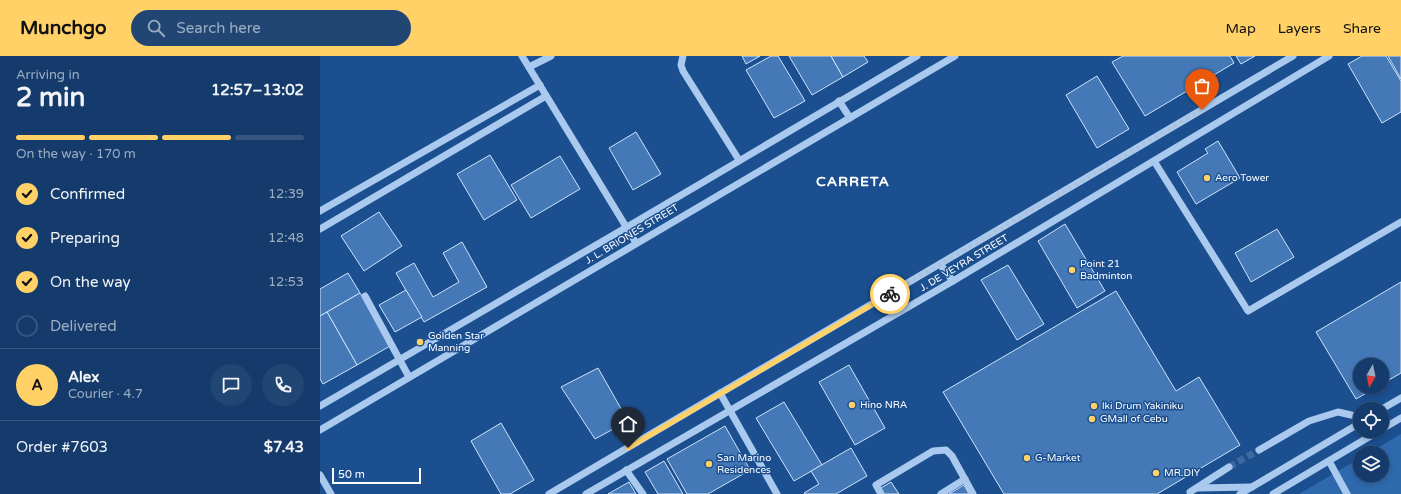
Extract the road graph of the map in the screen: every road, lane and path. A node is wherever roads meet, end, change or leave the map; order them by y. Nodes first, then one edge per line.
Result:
1 (522, 56) edge
2 (551, 56) edge
3 (683, 56) edge
4 (916, 56) edge
5 (955, 56) edge
6 (1293, 56) edge
7 (1329, 56) edge
8 (529, 67) junction
9 (540, 85) junction
10 (546, 96) junction
11 (839, 101) junction
12 (850, 118) junction
13 (739, 160) junction
14 (1154, 161) junction
15 (350, 194) junction
16 (357, 207) junction
17 (320, 211) edge
18 (1401, 222) edge
19 (627, 227) junction
20 (320, 229) edge
21 (636, 243) junction
22 (940, 264) junction
23 (953, 281) junction
24 (364, 296) dead end
25 (400, 359) junction
26 (409, 377) junction
27 (720, 394) junction
28 (1401, 398) edge
29 (1389, 405) edge
30 (320, 406) edge
31 (730, 410) junction
32 (1353, 415) edge
33 (1401, 418) edge
34 (1389, 425) edge
35 (1353, 426) edge
36 (320, 430) edge
37 (1367, 438) edge
38 (1259, 450) tunnel mouth
39 (1329, 461) junction
40 (1229, 467) tunnel mouth
41 (626, 470) junction
42 (320, 475) edge
43 (965, 479) junction
44 (1252, 487) junction
45 (1196, 488) junction
46 (1190, 492) dead end
47 (331, 494) edge
48 (549, 494) edge
49 (586, 494) edge
50 (643, 494) edge
51 (777, 494) edge
52 (882, 494) edge
53 (941, 494) edge
54 (974, 494) edge
55 (1240, 494) edge
56 (1273, 494) edge
57 (1347, 494) edge

1 - 8 street
2 - 8 street
3 - 13 street
4 - 11 street, J. L. BRIONES STREET
5 - 12 street, J. L. BRIONES STREET
6 - 22 street, J. DE VEYRA STREET
7 - 14 street, J. DE VEYRA STREET
8 - 9 street
9 - 10 street
9 - 15 street
10 - 16 street
10 - 19 street
11 - 12 street
11 - 13 street, J. L. BRIONES STREET
12 - 21 street, J. L. BRIONES STREET
13 - 19 street, J. L. BRIONES STREET
14 - 18 street
14 - 23 street, J. DE VEYRA STREET
15 - 16 street
15 - 17 street
16 - 20 street
19 - 21 street
19 - 25 street, J. L. BRIONES STREET
21 - 26 street, J. L. BRIONES STREET
22 - 23 street
22 - 27 street, J. DE VEYRA STREET
23 - 31 street, J. DE VEYRA STREET
24 - 25 street
25 - 26 street
25 - 30 street, J. L. BRIONES STREET
26 - 36 street, J. L. BRIONES STREET
27 - 31 street
27 - 48 street, J. DE VEYRA STREET
28 - 29 street
31 - 41 street, J. DE VEYRA STREET
31 - 51 street
32 - 38 street
33 - 34 street
35 - 44 street
37 - 39 street
39 - 56 street
39 - 57 street
40 - 45 street
41 - 49 street, J. DE VEYRA STREET
41 - 50 street
42 - 47 street
43 - 52 street
43 - 53 street
43 - 54 street
44 - 45 street
44 - 55 street
45 - 46 street

